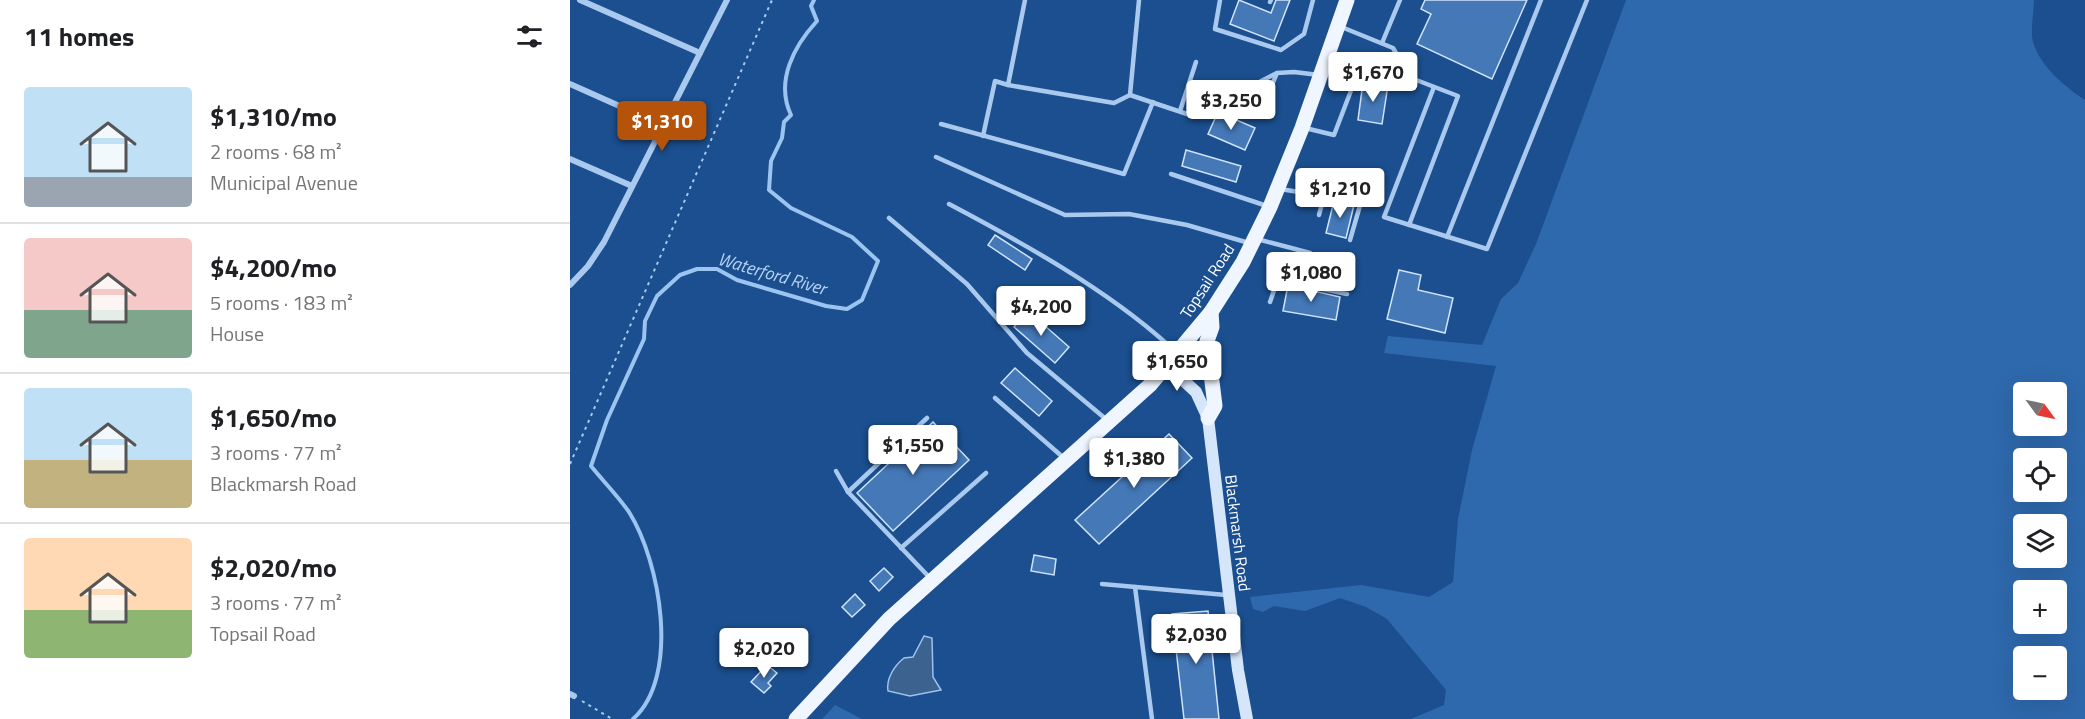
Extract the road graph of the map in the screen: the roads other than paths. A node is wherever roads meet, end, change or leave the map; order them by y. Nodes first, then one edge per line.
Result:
1 (580, 0) edge
2 (727, 0) edge
3 (1025, 0) edge
4 (1139, 0) edge
5 (1220, 0) edge
6 (1313, 0) edge
7 (1347, 0) edge
8 (1400, 0) edge
9 (1540, 0) edge
10 (1587, 0) edge
11 (1336, 25) junction
12 (1382, 43) junction
13 (700, 53) junction
14 (1196, 62) dead end
15 (1277, 74) junction
16 (1322, 75) junction
17 (570, 84) edge
18 (1008, 85) junction
19 (1434, 87) junction
20 (1352, 88) dead end
21 (1130, 94) junction
22 (1153, 102) junction
23 (1180, 111) junction
24 (1261, 111) dead end
25 (941, 124) dead end
26 (662, 125) junction
27 (1302, 128) junction
28 (983, 136) junction
29 (936, 157) dead end
30 (570, 159) edge
31 (1171, 174) dead end
32 (632, 186) junction
33 (1277, 188) junction
34 (1324, 196) junction
35 (949, 204) dead end
36 (1270, 207) junction
37 (1319, 215) dead end
38 (889, 218) dead end
39 (1409, 225) junction
40 (1447, 237) junction
41 (1350, 240) dead end
42 (1253, 241) junction
43 (570, 285) edge
44 (1304, 285) junction
45 (1347, 294) dead end
46 (1270, 302) dead end
47 (1211, 312) junction
48 (1168, 366) junction
49 (995, 398) dead end
50 (927, 418) dead end
51 (1208, 418) junction
52 (1109, 422) junction
53 (1067, 460) junction
54 (836, 471) dead end
55 (986, 473) dead end
56 (848, 492) junction
57 (901, 548) junction
58 (932, 580) junction
59 (1102, 584) dead end
60 (1135, 587) junction
61 (1229, 596) junction
62 (796, 719) edge
63 (1152, 719) edge
64 (1247, 719) edge

1 - 13 street
2 - 13 street
3 - 18 lane
4 - 21 lane
5 - 6 lane
7 - 11 main road, Topsail Road
8 - 12 lane
9 - 40 lane
10 - 40 lane
11 - 12 lane
11 - 16 main road, Topsail Road
12 - 19 lane
13 - 26 street
14 - 23 lane
15 - 16 lane
15 - 23 lane
15 - 24 lane
16 - 27 main road, Topsail Road
17 - 26 street
18 - 21 lane
18 - 28 lane
19 - 39 lane
19 - 39 lane
20 - 27 lane
21 - 22 lane
22 - 23 lane
22 - 28 lane
25 - 28 lane
26 - 32 street
27 - 33 main road, Topsail Road
29 - 42 lane
30 - 32 street
31 - 36 lane
32 - 43 street
33 - 34 lane
33 - 36 main road, Topsail Road
34 - 37 lane
34 - 41 lane
35 - 48 lane
36 - 42 main road, Topsail Road
38 - 52 lane
39 - 40 lane
42 - 44 lane
42 - 47 main road, Topsail Road
44 - 45 lane
44 - 46 lane
47 - 48 main road, Topsail Road
47 - 51 main road
48 - 51 main road, Blackmarsh Road
48 - 52 main road, Topsail Road
49 - 53 lane
50 - 56 lane
51 - 61 main road, Blackmarsh Road
52 - 53 main road, Topsail Road
53 - 58 main road, Topsail Road
54 - 56 lane
55 - 57 lane
56 - 57 lane
57 - 58 lane
58 - 62 main road, Topsail Road
59 - 60 lane
60 - 61 lane
60 - 63 lane
61 - 64 main road, Blackmarsh Road

